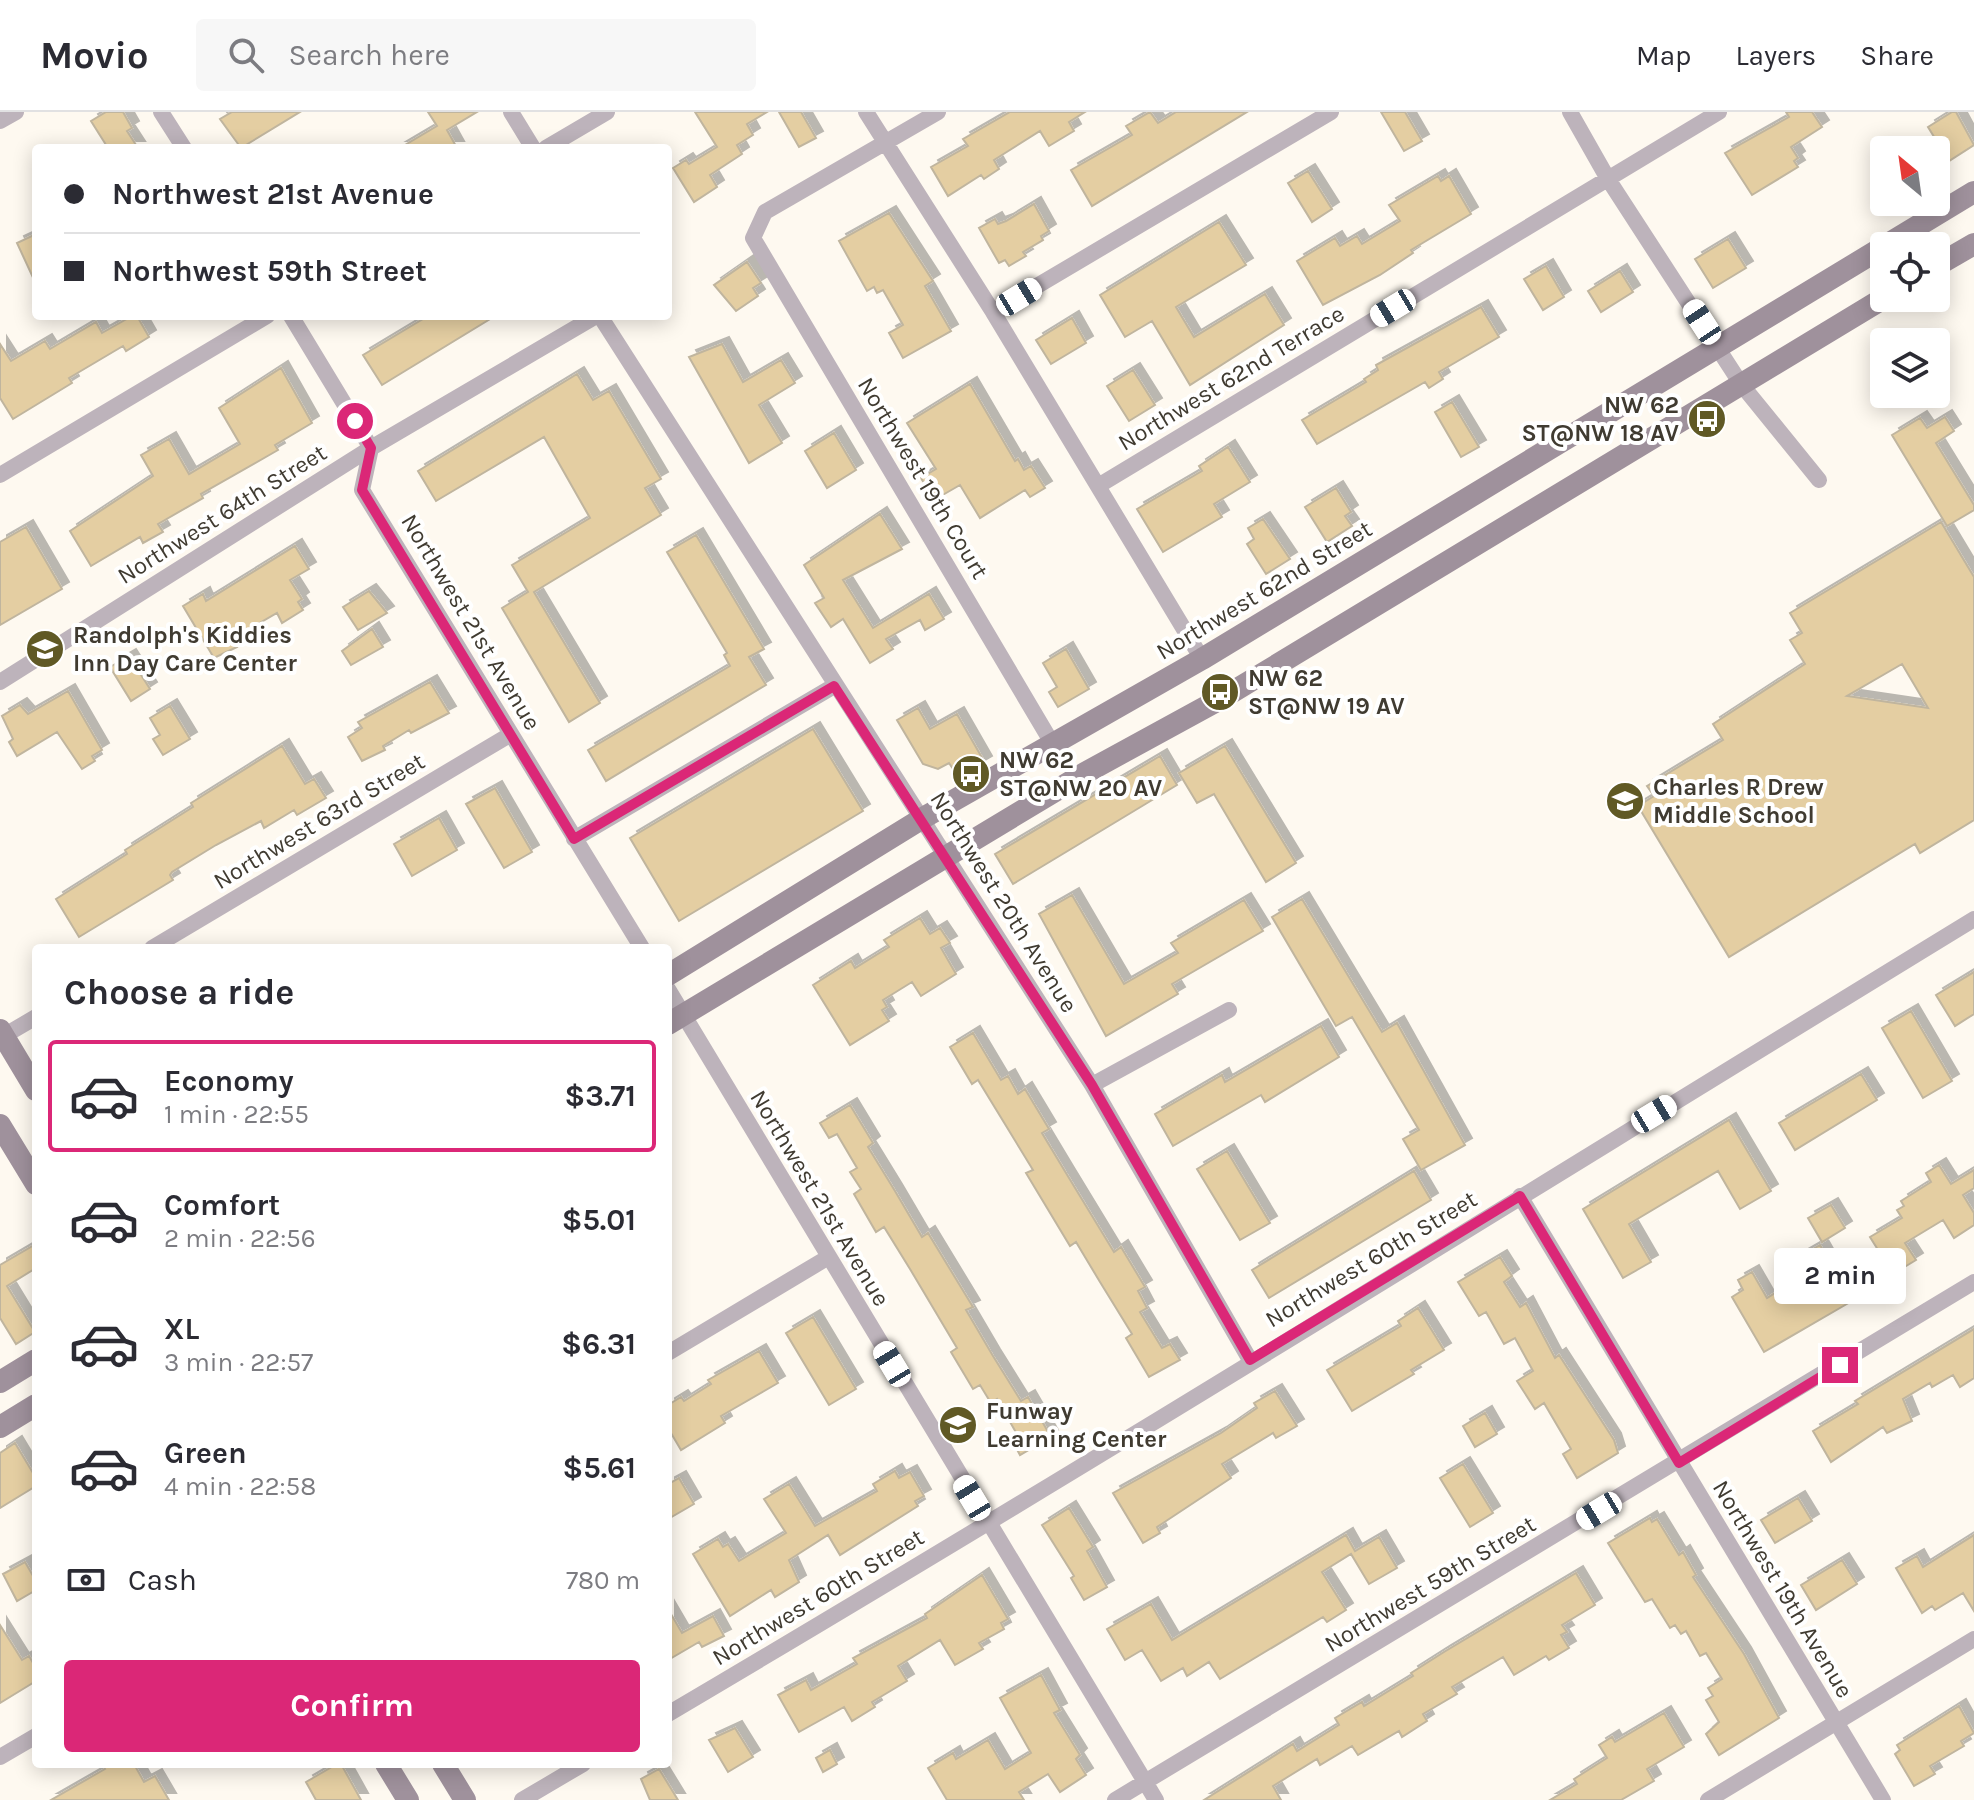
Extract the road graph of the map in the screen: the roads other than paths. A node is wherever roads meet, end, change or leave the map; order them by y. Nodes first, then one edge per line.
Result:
1 (16, 112) edge
2 (161, 112) edge
3 (511, 112) edge
4 (607, 112) edge
5 (866, 112) edge
6 (938, 112) edge
7 (1331, 112) edge
8 (1570, 112) edge
9 (1719, 112) edge
10 (0, 121) edge
11 (181, 144) edge
12 (531, 144) edge
13 (553, 144) edge
14 (885, 144) junction
15 (1608, 179) junction
16 (1974, 192) edge
17 (1974, 244) edge
18 (1950, 258) edge
19 (1870, 306) edge
20 (993, 312) junction
21 (260, 320) edge
22 (293, 320) edge
23 (591, 320) edge
24 (601, 320) edge
25 (1717, 346) junction
26 (1741, 384) junction
27 (371, 448) junction
28 (0, 475) edge
29 (1819, 480) dead end
30 (1098, 486) junction
31 (1202, 659) junction
32 (0, 682) edge
33 (834, 686) junction
34 (511, 734) junction
35 (1052, 743) junction
36 (923, 818) junction
37 (574, 839) junction
38 (945, 856) junction
39 (1974, 919) edge
40 (159, 944) edge
41 (640, 944) edge
42 (672, 973) edge
43 (1229, 1010) dead end
44 (32, 1019) edge
45 (676, 1019) edge
46 (1, 1035) edge
47 (32, 1084) edge
48 (1092, 1085) junction
49 (0, 1125) edge
50 (32, 1177) edge
51 (1520, 1196) junction
52 (827, 1258) junction
53 (1974, 1282) edge
54 (672, 1351) edge
55 (1250, 1360) junction
56 (32, 1362) edge
57 (0, 1382) edge
58 (32, 1407) edge
59 (0, 1427) edge
60 (1679, 1463) junction
61 (989, 1524) junction
62 (1974, 1639) edge
63 (672, 1712) edge
64 (1837, 1723) junction
65 (32, 1738) edge
66 (0, 1757) edge
67 (388, 1768) edge
68 (445, 1768) edge
69 (576, 1768) edge
70 (1145, 1782) junction
71 (408, 1800) edge
72 (465, 1800) edge
73 (522, 1800) edge
74 (1115, 1800) edge
75 (1156, 1800) edge
76 (1708, 1800) edge
77 (1883, 1800) edge

1 - 10 street
2 - 11 street
3 - 12 street
4 - 13 street
5 - 14 street
6 - 14 street
7 - 20 street
8 - 15 street
9 - 15 street, Northwest 62nd Terrace
14 - 20 street
14 - 35 street, Northwest 19th Court
15 - 25 street
15 - 30 street, Northwest 62nd Terrace
16 - 25 main road, Northwest 62nd Street
17 - 18 main road
19 - 26 main road
20 - 30 street
21 - 28 street
22 - 27 street
23 - 27 street, Northwest 64th Street
24 - 33 street, Northwest 20th Avenue
25 - 26 street
25 - 31 main road, Northwest 62nd Street
26 - 29 street
26 - 38 main road
27 - 32 street, Northwest 64th Street
27 - 34 street, Northwest 21st Avenue
30 - 31 street
31 - 35 main road, Northwest 62nd Street
33 - 36 street, Northwest 20th Avenue
33 - 37 street
34 - 37 street, Northwest 21st Avenue
34 - 40 street, Northwest 63rd Street
35 - 36 main road, Northwest 62nd Street
36 - 38 street, Northwest 20th Avenue
36 - 42 main road, Northwest 62nd Street
37 - 41 street, Northwest 21st Avenue
38 - 45 main road
38 - 48 street, Northwest 20th Avenue
39 - 51 street, Northwest 60th Street
43 - 48 street
44 - 46 street
45 - 52 street, Northwest 21st Avenue
46 - 47 main road
48 - 55 street, Northwest 20th Avenue
49 - 50 main road
51 - 55 street, Northwest 60th Street
51 - 60 street, Northwest 19th Avenue
52 - 54 street
52 - 61 street, Northwest 21st Avenue
53 - 60 street, Northwest 59th Street
55 - 61 street, Northwest 60th Street
56 - 57 main road
58 - 59 main road
60 - 64 street, Northwest 19th Avenue
60 - 70 street, Northwest 59th Street
61 - 63 street, Northwest 60th Street
61 - 70 street, Northwest 21st Avenue
62 - 64 street
64 - 76 street
64 - 77 street, Northwest 19th Avenue
65 - 66 street
67 - 71 main road
68 - 72 main road
69 - 73 street
70 - 74 street, Northwest 59th Street
70 - 75 street, Northwest 21st Avenue

